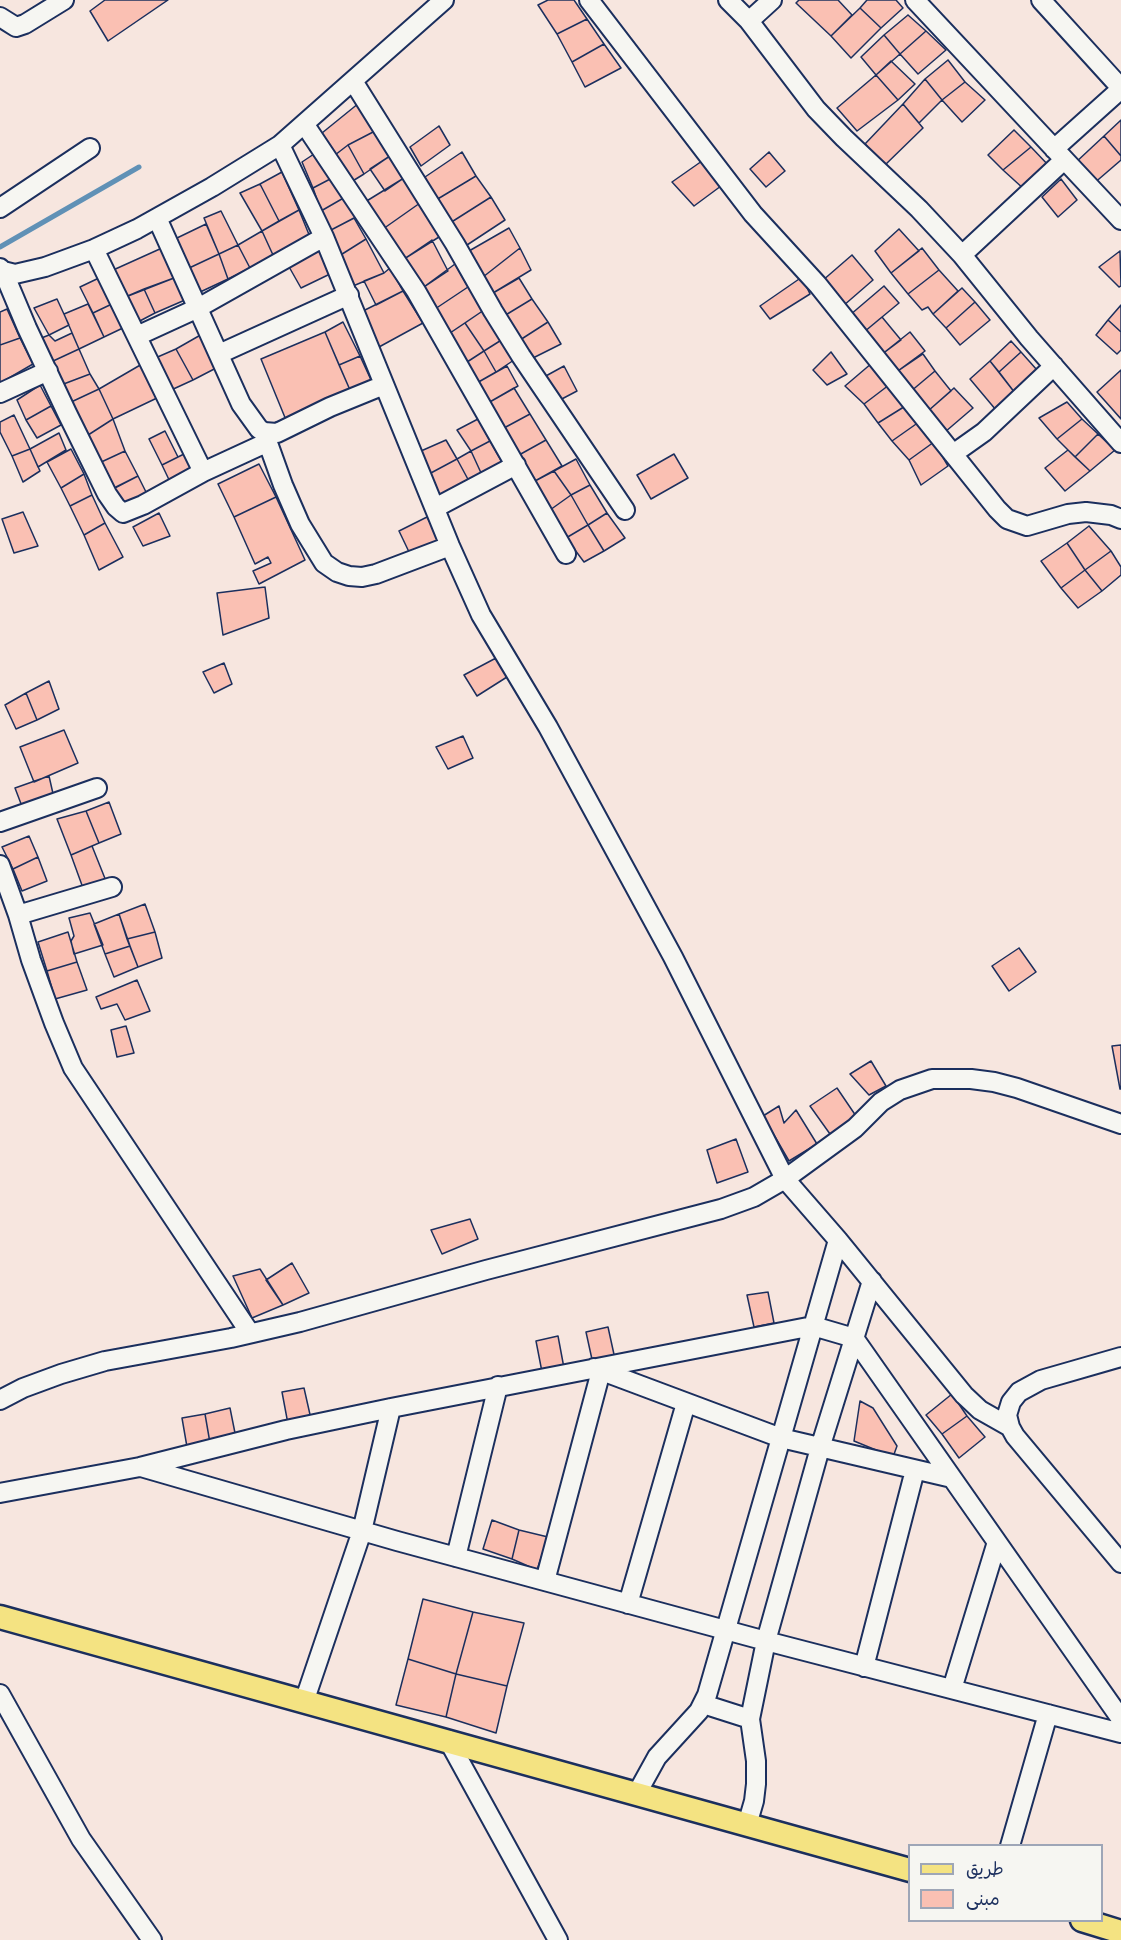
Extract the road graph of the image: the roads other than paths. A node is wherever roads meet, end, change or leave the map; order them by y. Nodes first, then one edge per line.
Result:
1 (64, 0) edge
2 (444, 0) edge
3 (589, 0) edge
4 (728, 0) edge
5 (772, 0) edge
6 (915, 0) edge
7 (1041, 0) edge
8 (0, 17) edge
9 (749, 21) junction
10 (353, 81) junction
11 (1121, 88) edge
12 (305, 125) junction
13 (280, 145) junction
14 (90, 147) dead end
15 (1059, 154) junction
16 (0, 208) edge
17 (157, 218) junction
18 (1121, 220) edge
19 (324, 237) junction
20 (94, 249) junction
21 (962, 255) junction
22 (2, 269) edge
23 (349, 295) junction
24 (198, 308) junction
25 (137, 336) junction
26 (219, 354) junction
27 (1054, 366) junction
28 (48, 371) junction
29 (384, 385) junction
30 (0, 393) edge
31 (266, 437) junction
32 (1120, 439) edge
33 (953, 454) junction
34 (516, 465) junction
35 (203, 472) junction
36 (435, 508) junction
37 (625, 510) dead end
38 (1121, 519) edge
39 (450, 546) junction
40 (566, 554) dead end
41 (97, 788) dead end
42 (0, 822) edge
43 (0, 865) edge
44 (112, 888) dead end
45 (18, 915) junction
46 (1121, 1124) edge
47 (785, 1179) junction
48 (838, 1240) junction
49 (872, 1281) junction
50 (813, 1326) junction
51 (250, 1333) junction
52 (855, 1338) junction
53 (1121, 1357) edge
54 (597, 1369) junction
55 (498, 1386) junction
56 (0, 1400) edge
57 (687, 1402) junction
58 (391, 1408) junction
59 (1010, 1427) junction
60 (781, 1438) junction
61 (820, 1448) junction
62 (140, 1467) junction
63 (915, 1470) junction
64 (952, 1478) junction
65 (0, 1492) edge
66 (362, 1531) junction
67 (997, 1542) junction
68 (456, 1557) junction
69 (1121, 1563) edge
70 (545, 1581) junction
71 (628, 1604) junction
72 (0, 1617) edge
73 (725, 1630) junction
74 (766, 1641) junction
75 (864, 1666) junction
76 (952, 1689) junction
77 (0, 1694) edge
78 (304, 1702) junction
79 (703, 1704) junction
80 (1048, 1714) junction
81 (750, 1719) junction
82 (1121, 1719) edge
83 (1121, 1733) edge
84 (448, 1740) junction
85 (636, 1795) junction
86 (747, 1825) junction
87 (1010, 1844) edge
88 (908, 1870) edge
89 (1088, 1922) edge
90 (1121, 1932) edge
91 (152, 1940) edge
92 (558, 1940) edge

1 - 8 street
2 - 10 street
3 - 33 street
4 - 9 street
5 - 9 street
6 - 15 street
7 - 11 street
9 - 21 street
10 - 12 street
10 - 37 street
11 - 15 street
12 - 13 street
12 - 34 street
13 - 17 street
13 - 19 street
14 - 16 street
15 - 18 street
15 - 21 street
17 - 20 street
17 - 24 street
19 - 23 street
19 - 24 street
20 - 22 street
20 - 25 street
21 - 27 street
22 - 28 street
23 - 26 street
23 - 29 street
24 - 25 street
24 - 26 street
25 - 35 street
26 - 31 street
27 - 32 street
27 - 33 street
28 - 30 street
28 - 35 street
29 - 31 street
29 - 36 street
31 - 35 street
31 - 39 street
33 - 38 street
34 - 36 street
34 - 40 street
36 - 39 street
39 - 47 street
41 - 42 street
43 - 45 street
44 - 45 street
45 - 51 street
46 - 47 street
47 - 48 street
47 - 51 street
48 - 49 street
48 - 50 street
49 - 52 street
49 - 59 street
50 - 52 street
50 - 54 street
50 - 60 street
51 - 56 street
52 - 61 street
52 - 64 street
53 - 59 street
54 - 55 street
54 - 57 street
54 - 70 street
55 - 58 street
55 - 68 street
57 - 60 street
57 - 71 street
58 - 62 street
58 - 66 street
59 - 69 street
60 - 61 street
60 - 73 street
61 - 63 street
61 - 74 street
62 - 65 street
62 - 66 street
63 - 64 street
63 - 75 street
64 - 67 street
66 - 68 street
66 - 78 street
67 - 76 street
67 - 82 street
68 - 70 street
70 - 71 street
71 - 73 street
72 - 78 main road
73 - 74 street
73 - 79 street
74 - 75 street
74 - 81 street
75 - 76 street
76 - 80 street
77 - 91 street
78 - 84 main road
79 - 81 street
79 - 85 street
80 - 83 street
80 - 87 street
81 - 86 street
84 - 85 main road
84 - 92 street
85 - 86 main road
86 - 88 main road
89 - 90 main road

